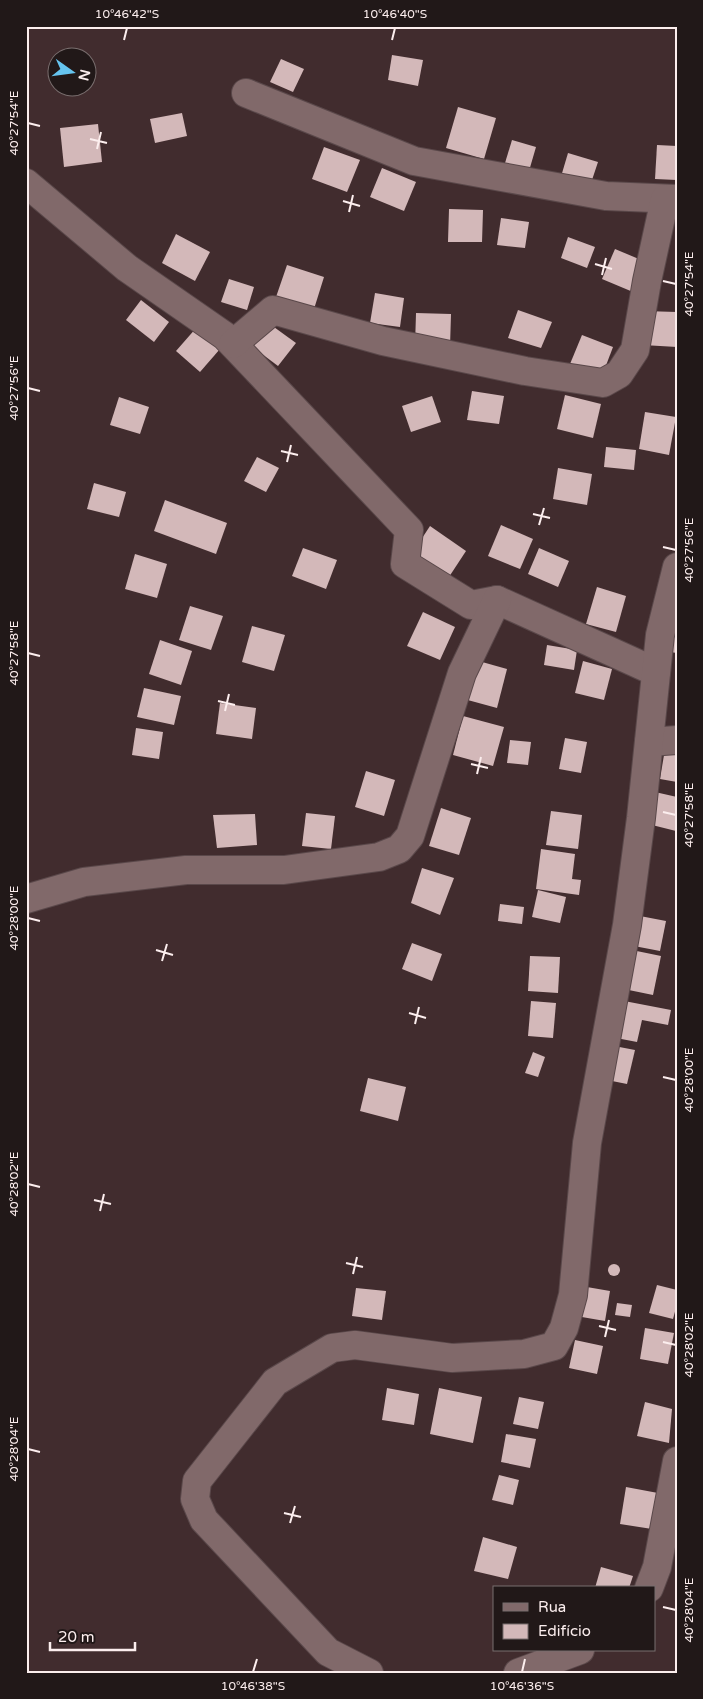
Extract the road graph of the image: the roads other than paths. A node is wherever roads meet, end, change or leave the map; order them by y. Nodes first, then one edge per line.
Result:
1 (246, 93) dead end
2 (26, 183) edge
3 (671, 199) edge
4 (233, 344) junction
5 (677, 567) edge
6 (497, 600) junction
7 (656, 672) junction
8 (677, 740) edge
9 (649, 742) junction
10 (26, 899) edge
11 (677, 1461) edge
12 (650, 1586) edge
13 (575, 1652) edge
14 (368, 1673) edge
15 (518, 1673) edge

1 - 3 street
2 - 4 street
3 - 4 street
4 - 6 street
5 - 7 street
6 - 7 street
6 - 10 street
7 - 9 street
8 - 9 street
9 - 14 street
11 - 12 street
13 - 15 street

